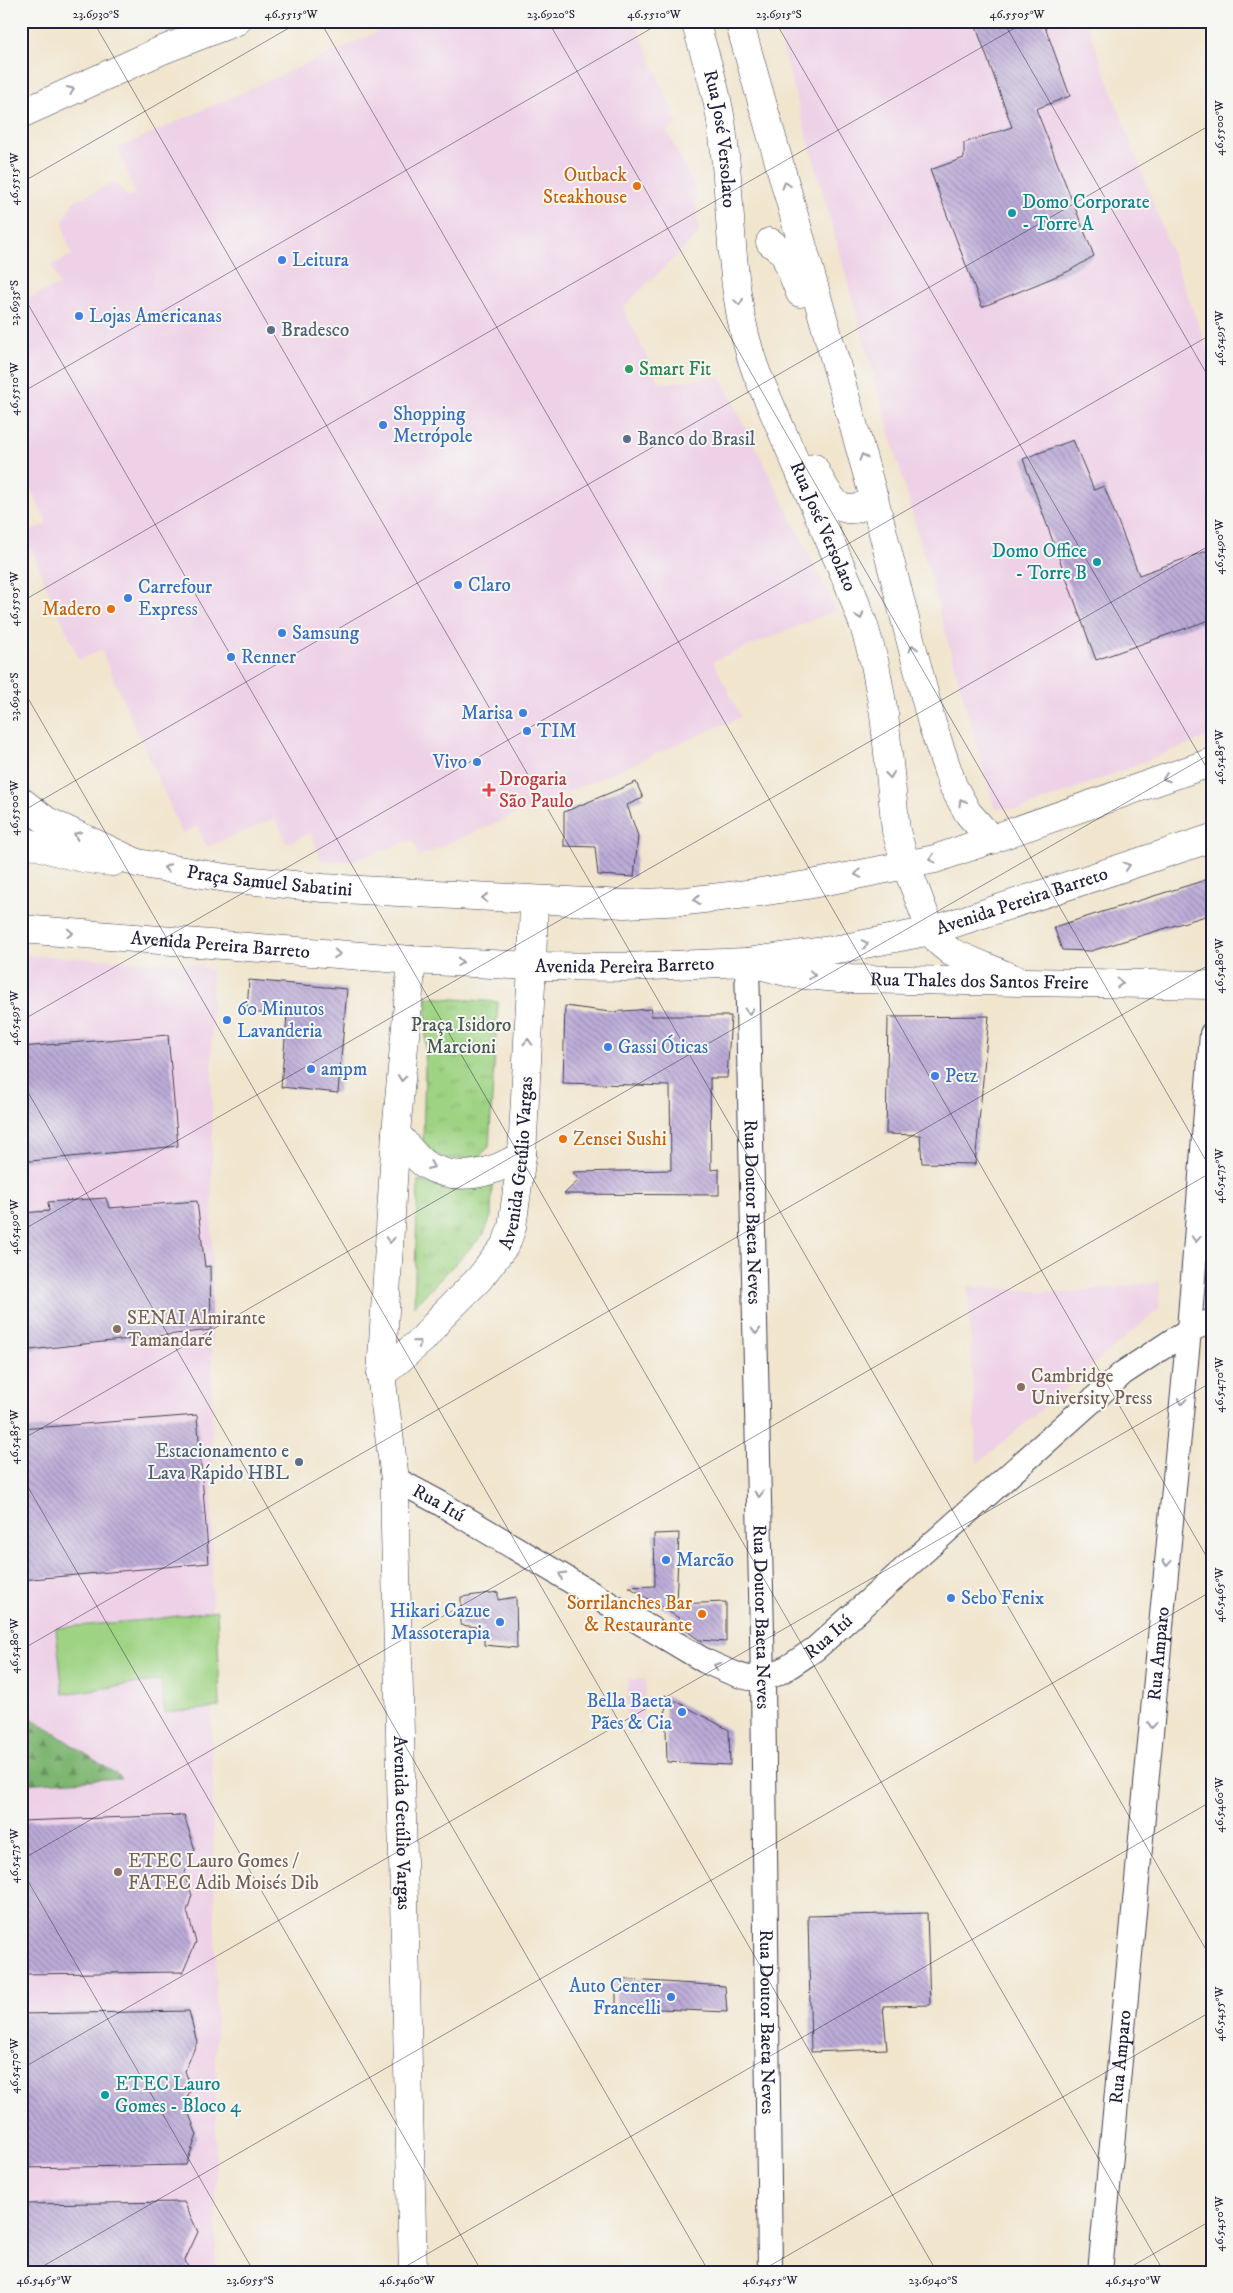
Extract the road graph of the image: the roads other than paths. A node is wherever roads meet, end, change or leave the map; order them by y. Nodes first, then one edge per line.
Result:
1 (237, 21) edge
2 (695, 21) edge
3 (739, 21) edge
4 (23, 111) edge
5 (800, 232) junction
6 (770, 242) junction
7 (733, 254) junction
8 (838, 373) junction
9 (772, 408) junction
10 (874, 498) junction
11 (1212, 762) edge
12 (21, 801) edge
13 (1212, 838) edge
14 (21, 840) edge
15 (992, 840) junction
16 (137, 863) junction
17 (906, 865) junction
18 (534, 901) junction
19 (21, 929) edge
20 (931, 931) junction
21 (412, 960) junction
22 (748, 962) junction
23 (532, 966) junction
24 (1019, 981) junction
25 (1212, 985) edge
26 (1212, 1034) edge
27 (396, 1133) junction
28 (522, 1154) junction
29 (1212, 1322) edge
30 (1189, 1330) junction
31 (380, 1375) junction
32 (395, 1479) junction
33 (763, 1680) junction
34 (413, 2272) edge
35 (770, 2272) edge
36 (1100, 2272) edge

4 -> 1 street
2 - 7 street, Rua José Versolato
5 -> 3 street
5 - 6 street
5 - 8 street
6 - 7 street
6 - 8 street
7 -> 9 street, Rua José Versolato
10 -> 8 street
9 - 10 street
9 -> 17 street, Rua José Versolato
15 -> 10 street
11 -> 15 street
16 -> 12 street, Praça Samuel Sabatini
20 -> 13 street, Avenida Pereira Barreto
14 - 16 street
15 -> 17 street
18 -> 16 street, Praça Samuel Sabatini
17 -> 18 street
17 - 20 street, Rua José Versolato
18 - 23 street, Avenida Getúlio Vargas
19 -> 21 street, Avenida Pereira Barreto
22 -> 20 street, Avenida Pereira Barreto
20 - 24 street, Rua José Versolato
21 -> 23 street, Avenida Pereira Barreto
21 -> 27 street, Avenida Getúlio Vargas
22 - 23 street, Avenida Pereira Barreto
22 -> 24 street, Rua Thales dos Santos Freire
22 -> 33 street, Rua Doutor Baeta Neves
28 -> 23 street, Avenida Getúlio Vargas
24 -> 25 street, Rua Thales dos Santos Freire
26 -> 30 street, Rua Amparo
27 -> 28 street
27 -> 31 street, Avenida Getúlio Vargas
31 -> 28 street, Avenida Getúlio Vargas
29 - 30 street, Rua Itú
30 - 33 street, Rua Itú
30 -> 36 street, Rua Amparo
31 - 32 street, Avenida Getúlio Vargas
33 -> 32 street, Rua Itú
32 - 34 street, Avenida Getúlio Vargas
33 - 35 street, Rua Doutor Baeta Neves

